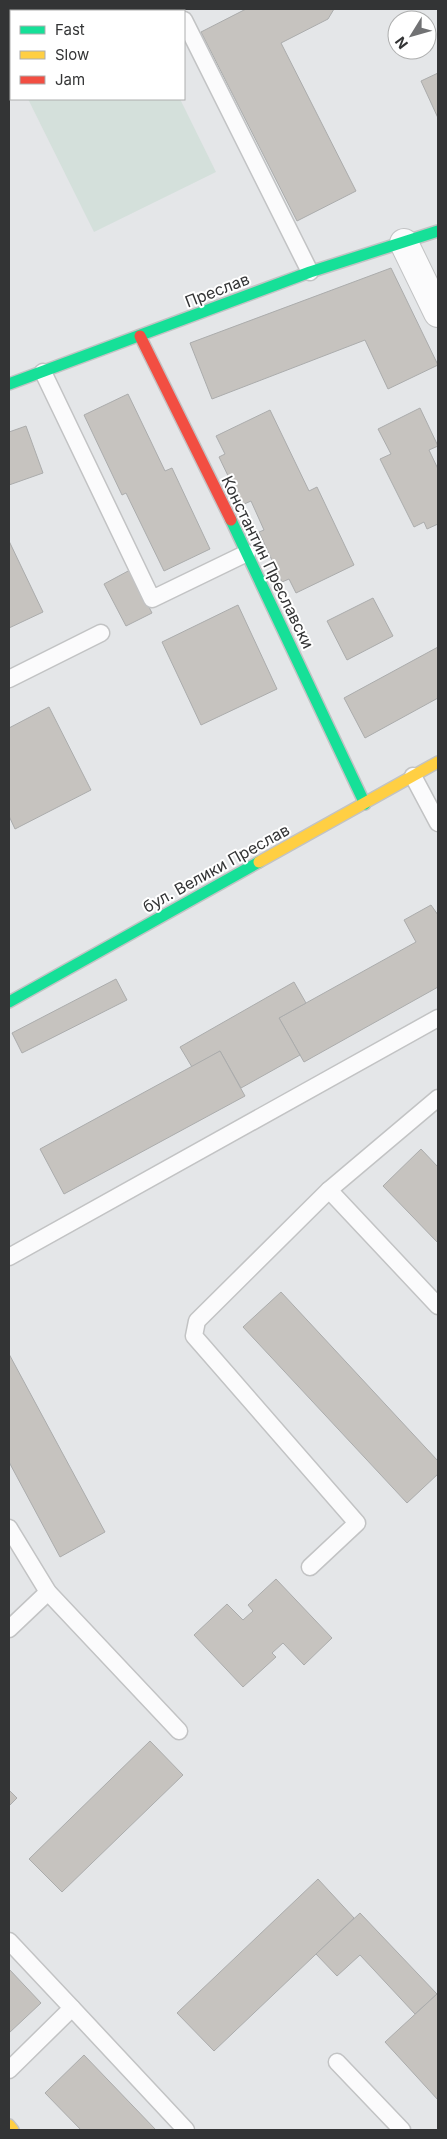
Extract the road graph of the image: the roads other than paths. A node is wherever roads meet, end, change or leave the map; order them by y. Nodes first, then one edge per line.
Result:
1 (185, 22) edge
2 (438, 232) edge
3 (404, 244) junction
4 (310, 272) junction
5 (438, 313) edge
6 (140, 336) junction
7 (43, 372) junction
8 (9, 384) edge
9 (247, 553) junction
10 (101, 633) dead end
11 (9, 679) edge
12 (438, 762) edge
13 (413, 776) junction
14 (365, 804) junction
15 (438, 823) edge
16 (9, 1002) edge
17 (438, 1018) edge
18 (438, 1098) edge
19 (329, 1190) junction
20 (9, 1257) edge
21 (438, 1306) edge
22 (9, 1528) edge
23 (310, 1567) dead end
24 (48, 1592) junction
25 (9, 1629) edge
26 (179, 1731) dead end
27 (9, 1941) edge
28 (72, 2008) junction
29 (337, 2062) dead end
30 (9, 2070) edge
31 (9, 2125) edge
32 (14, 2130) edge
33 (186, 2130) edge
34 (402, 2130) edge

1 - 4 lane
2 - 3 street, Преслав
3 - 4 street, Преслав
3 - 5 street
4 - 6 street, Преслав
6 - 7 street, Преслав
6 - 9 street, Константин Преславски
7 - 8 street, Преслав
7 - 9 lane
9 - 14 street, Константин Преславски
10 - 11 lane
12 - 13 street, бул. Велики Преслав
13 - 14 street, бул. Велики Преслав
13 - 15 lane
14 - 16 street, бул. Велики Преслав
17 - 20 lane
18 - 19 lane
19 - 21 lane
19 - 23 lane
22 - 24 lane
24 - 25 lane
24 - 26 lane
27 - 28 lane
28 - 30 lane
28 - 33 lane
29 - 34 lane
31 - 32 street

